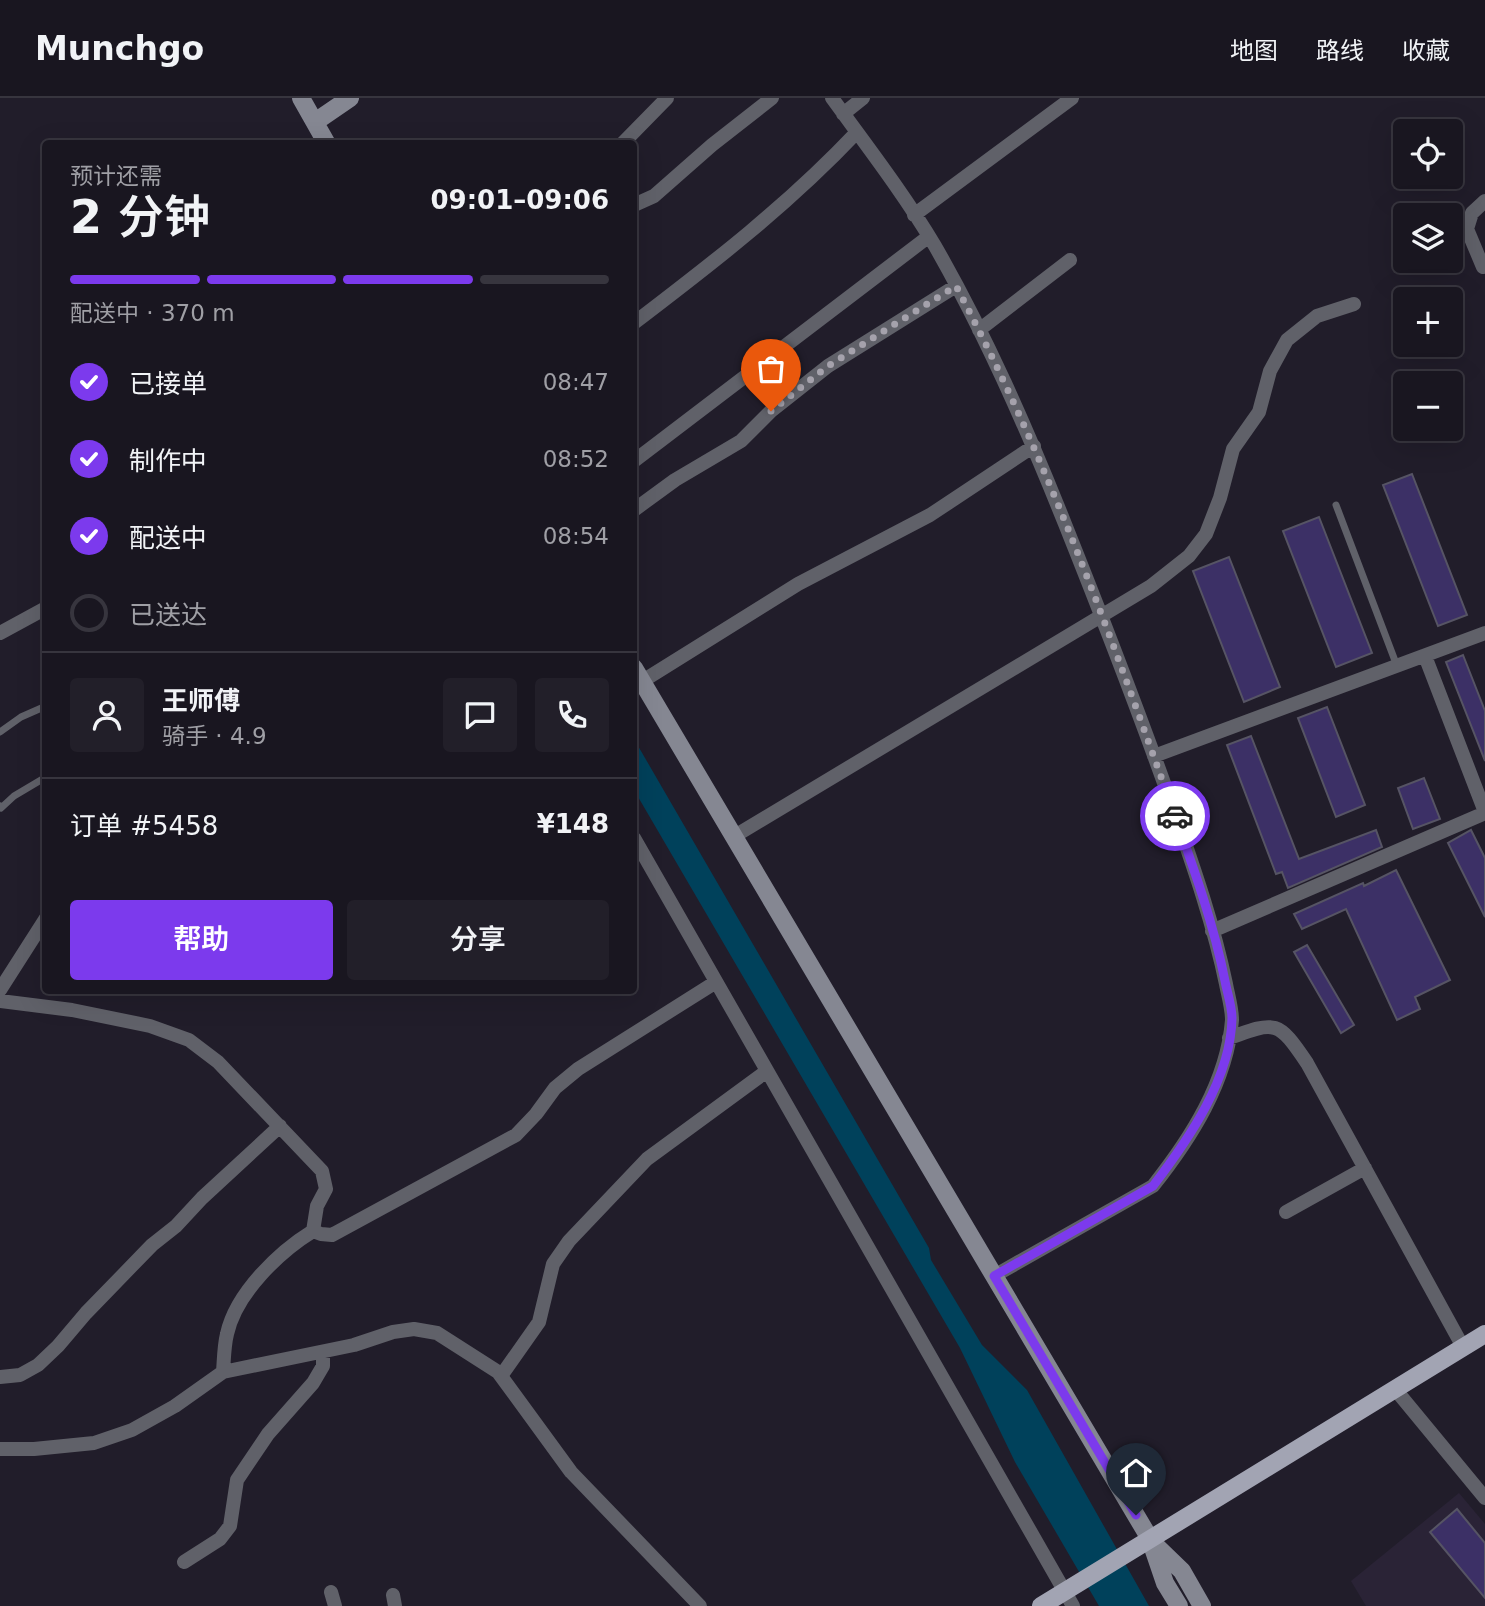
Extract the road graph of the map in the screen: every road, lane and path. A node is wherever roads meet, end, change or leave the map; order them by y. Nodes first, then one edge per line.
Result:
1 (301, 98) edge
2 (349, 98) edge
3 (667, 98) edge
4 (772, 98) edge
5 (832, 98) edge
6 (863, 98) edge
7 (1072, 98) edge
8 (843, 114) junction
9 (315, 122) junction
10 (857, 132) junction
11 (325, 140) edge
12 (626, 140) edge
13 (1485, 201) edge
14 (637, 204) edge
15 (914, 215) junction
16 (928, 237) junction
17 (1070, 260) dead end
18 (1483, 267) dead end
19 (956, 286) junction
20 (1354, 304) dead end
21 (637, 321) edge
22 (979, 330) junction
23 (1034, 446) junction
24 (637, 459) edge
25 (1336, 505) dead end
26 (637, 508) edge
27 (42, 610) edge
28 (1101, 614) junction
29 (0, 633) edge
30 (1485, 633) edge
31 (1425, 656) junction
32 (1398, 666) junction
33 (638, 684) edge
34 (42, 708) edge
35 (0, 732) edge
36 (1154, 756) junction
37 (42, 779) edge
38 (0, 806) edge
39 (1485, 813) edge
40 (733, 837) junction
41 (637, 843) edge
42 (42, 924) edge
43 (1212, 932) junction
44 (716, 982) junction
45 (0, 990) edge
46 (0, 1001) edge
47 (1229, 1038) junction
48 (767, 1071) junction
49 (280, 1126) junction
50 (1365, 1168) junction
51 (1286, 1212) dead end
52 (313, 1231) junction
53 (994, 1276) junction
54 (1485, 1334) edge
55 (1463, 1347) junction
56 (323, 1352) junction
57 (223, 1372) junction
58 (501, 1376) junction
59 (0, 1377) edge
60 (1395, 1389) junction
61 (0, 1449) edge
62 (1485, 1498) edge
63 (1150, 1539) junction
64 (184, 1562) dead end
65 (1069, 1599) edge
66 (700, 1606) edge
67 (1041, 1606) edge
68 (1179, 1606) edge
69 (1202, 1606) edge

1 - 9 main road
2 - 9 main road
3 - 12 street
4 - 14 street
5 - 8 street
6 - 8 street
7 - 15 street
8 - 10 street
9 - 11 main road
10 - 15 street
10 - 21 street
13 - 18 street
15 - 16 street
16 - 19 street
16 - 24 street
17 - 22 street
19 - 22 street
19 - 26 street
20 - 28 street
22 - 23 street
23 - 28 street
23 - 33 street
25 - 32 lane
27 - 29 street
28 - 36 street
28 - 40 street
30 - 31 street
31 - 32 street
31 - 39 street
32 - 36 street
33 - 40 main road
34 - 35 lane
36 - 43 street
37 - 38 lane
39 - 43 street
40 - 53 main road
41 - 44 street
42 - 45 street
43 - 47 street
44 - 48 street
44 - 52 street
46 - 49 street
47 - 50 street
47 - 53 street
48 - 58 street
48 - 65 street
49 - 52 street
49 - 59 street
50 - 51 street
50 - 55 street
52 - 57 street
53 - 63 main road
54 - 55 main road
55 - 60 main road
56 - 57 street
56 - 58 street
56 - 64 street
57 - 61 street
58 - 66 street
60 - 62 street
60 - 63 main road
63 - 65 main road
63 - 68 main road
63 - 69 main road
65 - 67 main road

